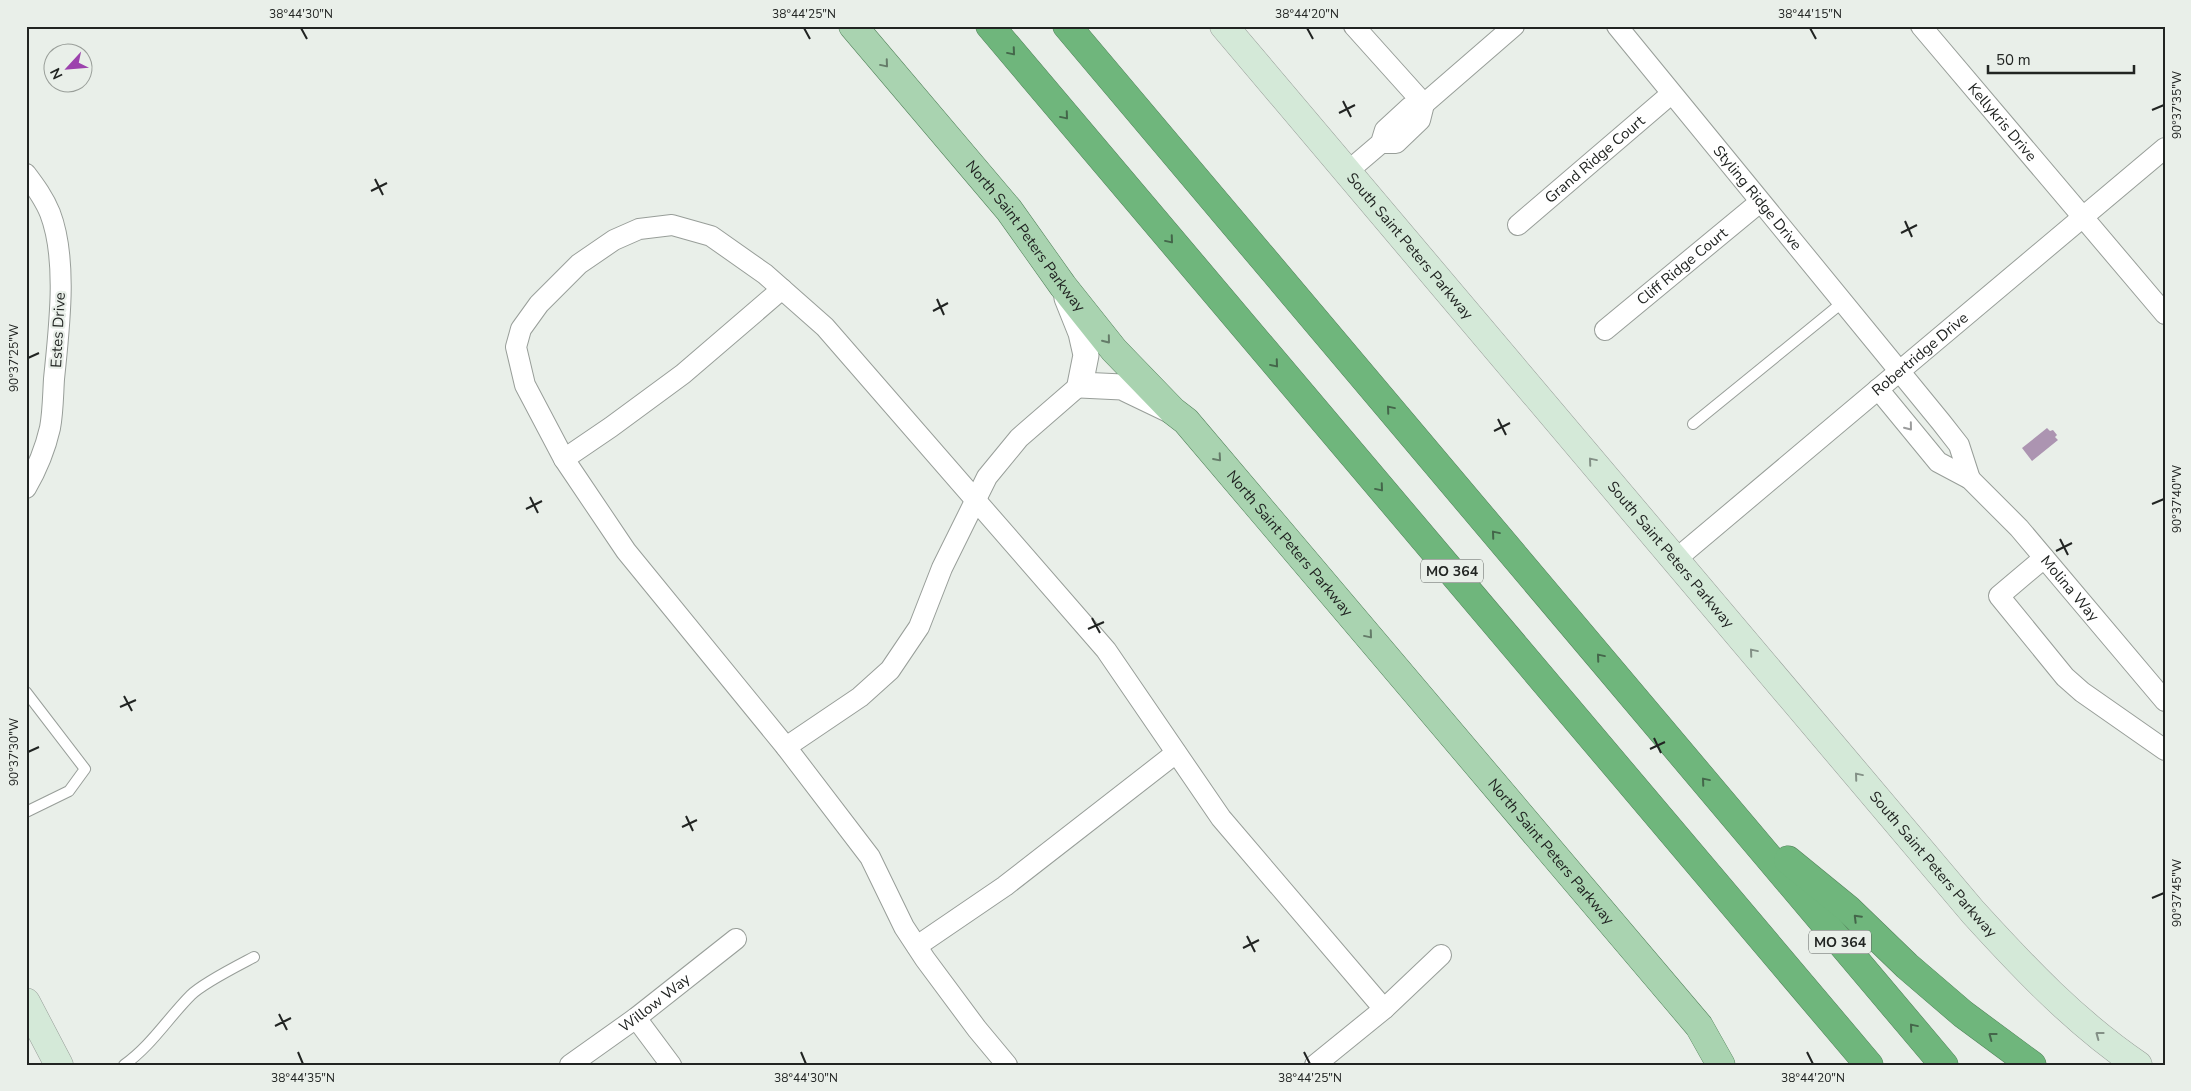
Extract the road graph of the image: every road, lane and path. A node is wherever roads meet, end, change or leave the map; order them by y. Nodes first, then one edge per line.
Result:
1 (853, 26) edge
2 (990, 26) edge
3 (1067, 26) edge
4 (1224, 26) edge
5 (1354, 26) edge
6 (1514, 26) edge
7 (1617, 26) edge
8 (1921, 26) edge
9 (1671, 94) junction
10 (1424, 104) junction
11 (2165, 148) edge
12 (1347, 172) junction
13 (26, 174) edge
14 (1760, 202) junction
15 (2084, 218) junction
16 (1518, 225) dead end
17 (1063, 286) junction
18 (782, 289) junction
19 (1843, 302) junction
20 (2165, 314) edge
21 (1605, 330) dead end
22 (1899, 372) junction
23 (1080, 385) junction
24 (1878, 389) junction
25 (1173, 411) junction
26 (1693, 424) dead end
27 (564, 458) junction
28 (1970, 479) junction
29 (26, 488) edge
30 (976, 499) junction
31 (2044, 558) junction
32 (1675, 560) junction
33 (26, 692) edge
34 (2165, 701) edge
35 (786, 747) junction
36 (2165, 750) edge
37 (1176, 753) junction
38 (26, 812) edge
39 (1737, 819) junction
40 (736, 939) dead end
41 (917, 946) junction
42 (1441, 955) dead end
43 (254, 956) dead end
44 (26, 1002) edge
45 (1384, 1009) junction
46 (636, 1018) junction
47 (59, 1065) edge
48 (124, 1065) edge
49 (570, 1065) edge
50 (671, 1065) edge
51 (1008, 1065) edge
52 (1315, 1065) edge
53 (1721, 1065) edge
54 (1869, 1065) edge
55 (1944, 1065) edge
56 (2032, 1065) edge
57 (2138, 1065) edge

1 -> 17 main road, North Saint Peters Parkway
2 -> 54 highway, MO 364
39 -> 3 highway, MO 364
4 - 12 main road, South Saint Peters Parkway
5 - 10 street
6 - 10 street
7 - 9 street, Styling Ridge Drive
8 - 15 street, Kellykris Drive
9 - 14 street, Styling Ridge Drive
9 - 16 street, Grand Ridge Court
10 - 12 street
11 - 15 street, Robertridge Drive
32 -> 12 main road, South Saint Peters Parkway
13 - 29 street, Estes Drive
14 - 19 street, Styling Ridge Drive
14 - 21 street, Cliff Ridge Court
15 - 20 street, Kellykris Drive
15 - 22 street, Robertridge Drive
17 - 23 street
17 -> 25 main road, North Saint Peters Parkway
18 - 27 street
18 - 27 street
18 - 30 street
19 - 22 street, Styling Ridge Drive
19 - 26 lane
22 - 24 street, Robertridge Drive
22 - 28 street, Molina Way
23 - 25 street
23 - 30 street
24 -> 28 street, Molina Way
24 - 32 street, Robertridge Drive
25 -> 53 main road, North Saint Peters Parkway
27 - 35 street
28 - 31 street, Molina Way
30 - 35 street
30 - 37 street
31 - 34 street, Molina Way
31 - 36 street
57 -> 32 main road, South Saint Peters Parkway
33 - 38 lane
35 - 41 street
37 - 41 street
37 - 45 street
55 -> 39 highway, MO 364
56 -> 39 highway
40 - 46 street, Willow Way
41 - 51 street
42 - 45 street
43 - 48 lane
44 - 47 main road
45 - 52 street
46 - 49 street, Willow Way
46 - 50 street

